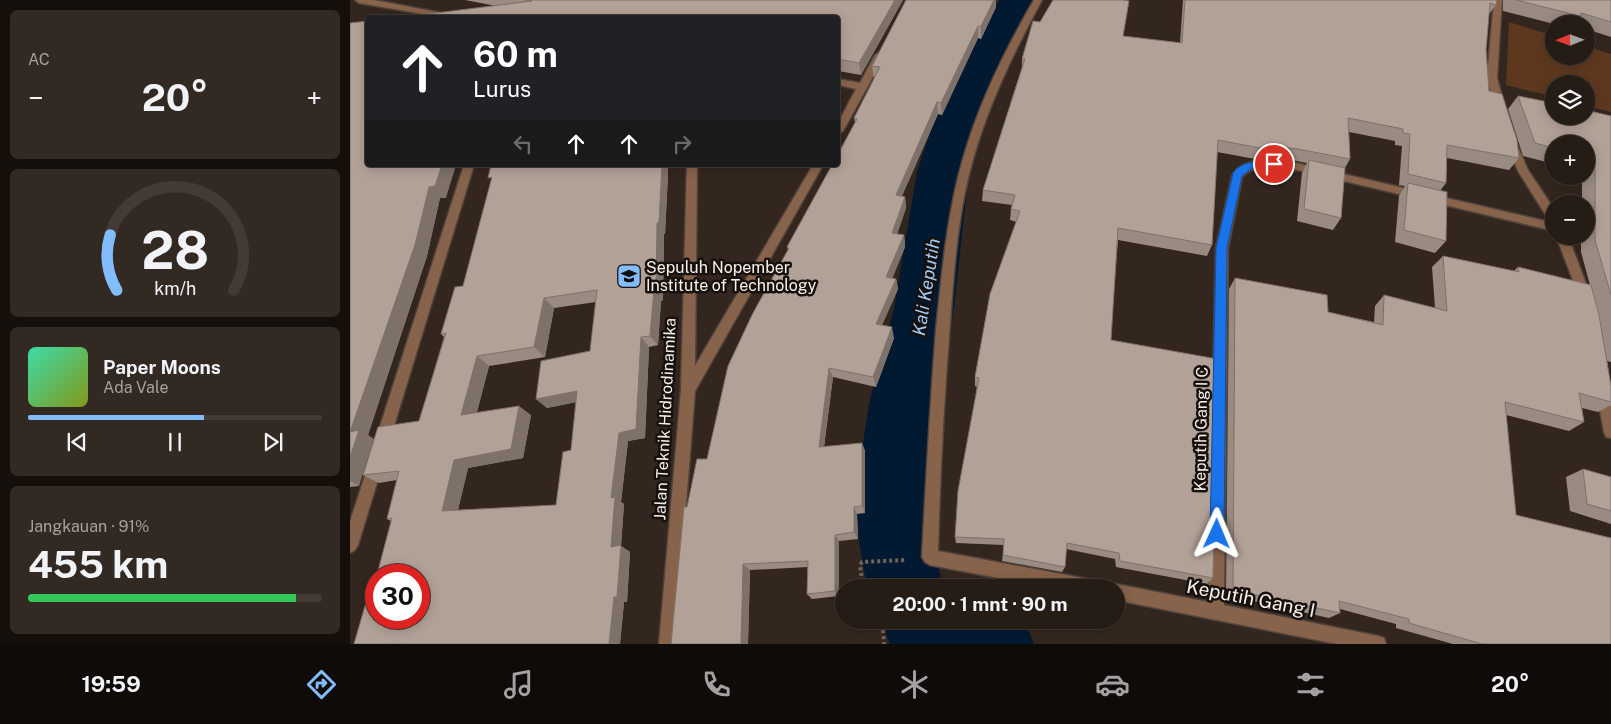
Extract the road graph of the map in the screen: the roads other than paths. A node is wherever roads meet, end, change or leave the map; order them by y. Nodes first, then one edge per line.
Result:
1 (359, 0) edge
2 (1038, 0) edge
3 (1498, 0) edge
4 (446, 15) edge
5 (886, 43) edge
6 (840, 82) edge
7 (863, 87) junction
8 (1504, 122) edge
9 (840, 127) edge
10 (1509, 139) edge
11 (467, 167) edge
12 (692, 167) edge
13 (817, 167) edge
14 (1545, 206) edge
15 (1545, 226) edge
16 (1566, 245) edge
17 (1587, 307) edge
18 (1600, 374) edge
19 (688, 390) junction
20 (1611, 432) edge
21 (350, 545) edge
22 (1046, 579) edge
23 (1125, 594) edge
24 (1216, 611) junction
25 (668, 644) edge
26 (1378, 644) edge

1 - 4 street
2 - 22 street
3 - 8 street
5 - 7 street
6 - 7 street
7 - 9 street
10 - 14 street
11 - 21 street
12 - 19 street, Jalan Teknik Hidrodinamika
13 - 19 street
15 - 24 street, Keputih Gang I C
16 - 17 street
18 - 20 street
19 - 25 street, Jalan Teknik Hidrodinamika
23 - 24 street, Keputih Gang I
24 - 26 street, Keputih Gang I

